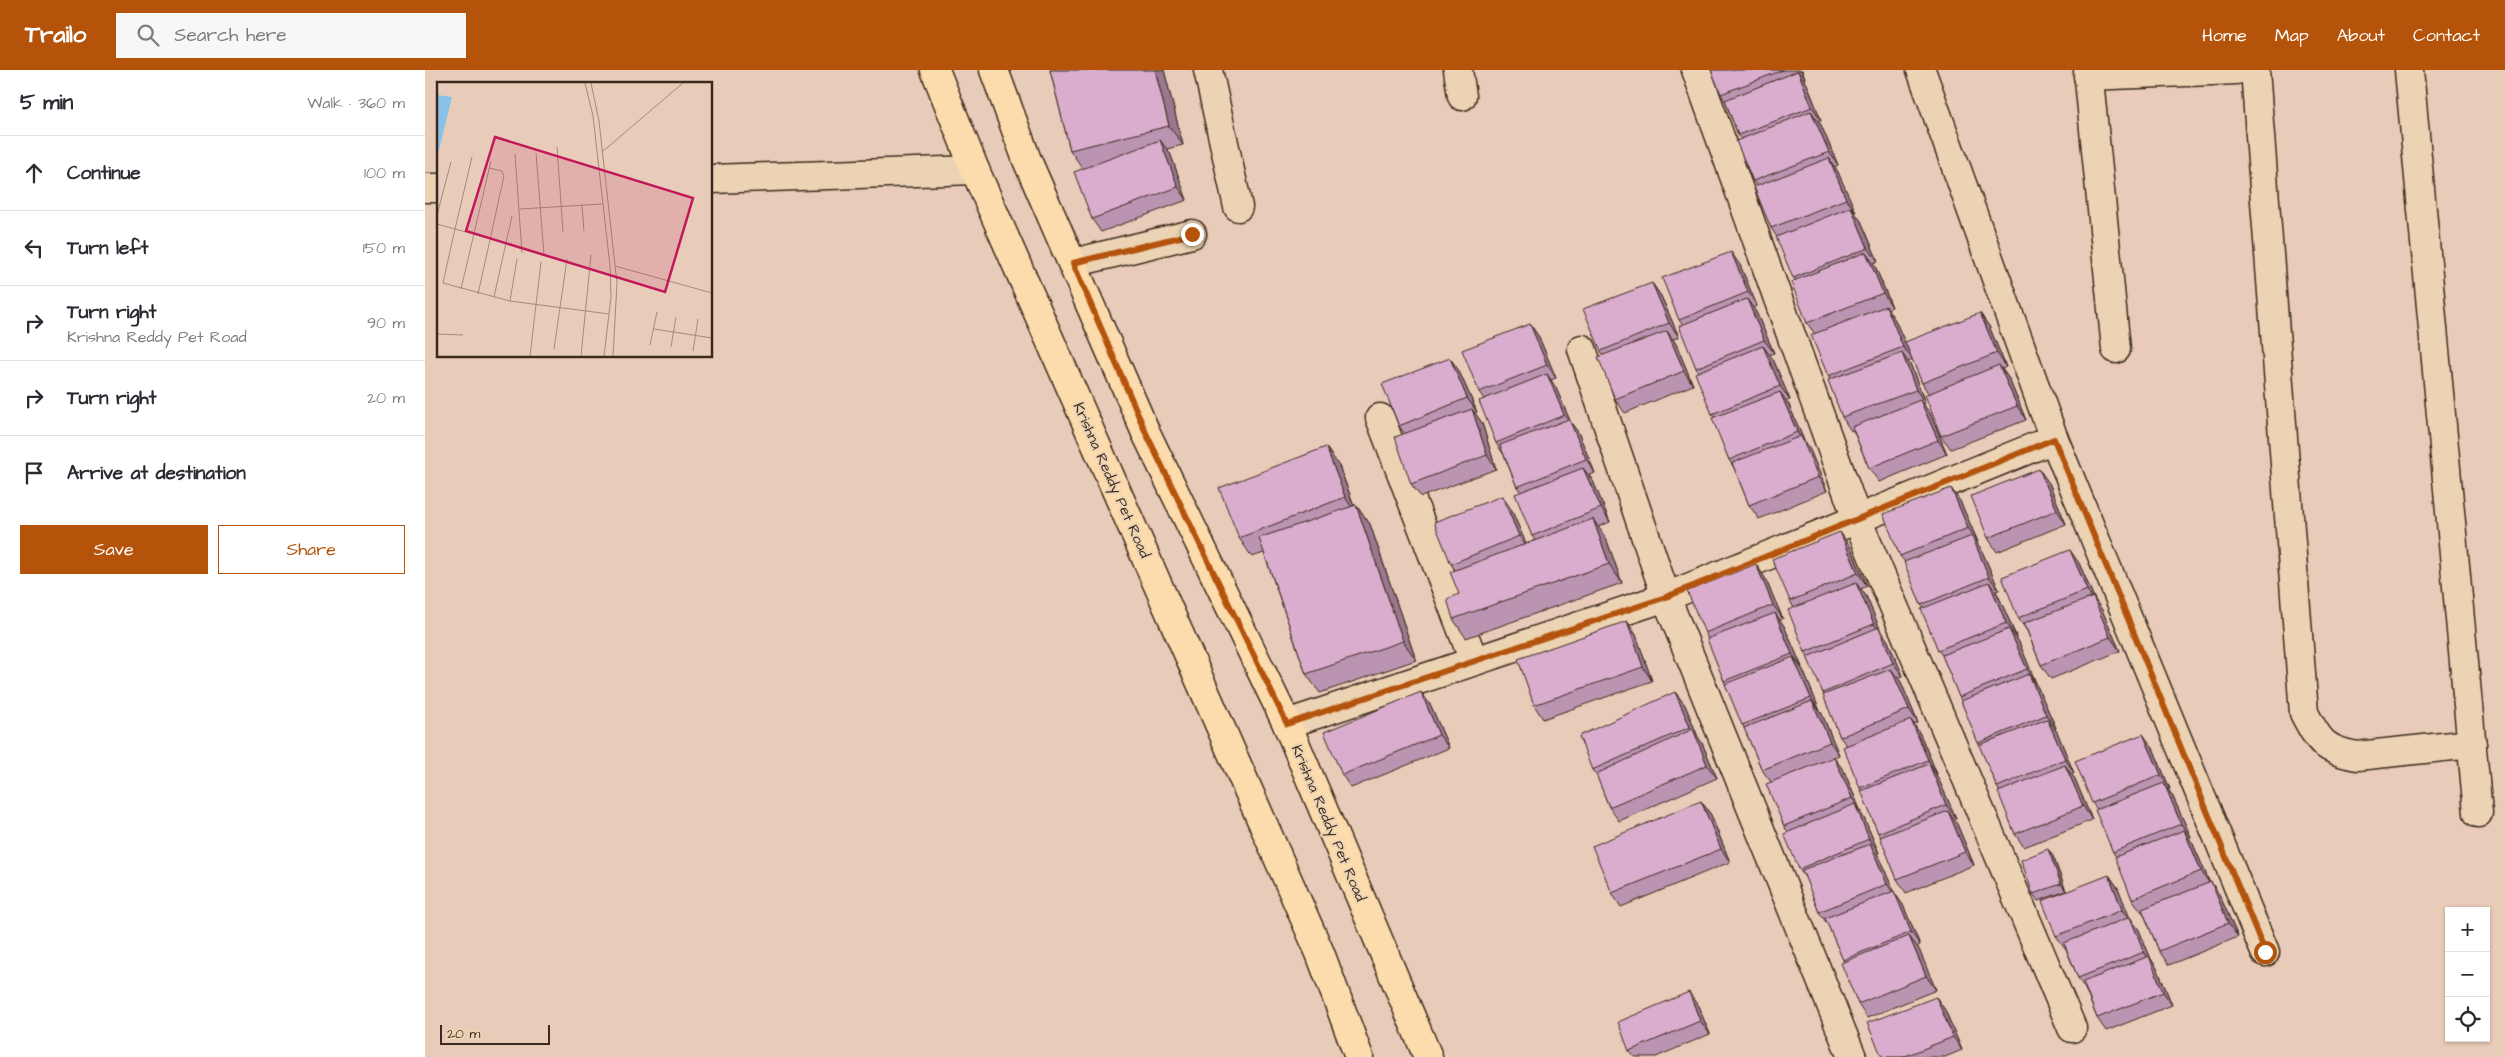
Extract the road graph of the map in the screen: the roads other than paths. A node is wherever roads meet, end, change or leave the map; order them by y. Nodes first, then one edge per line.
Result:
1 (935, 70) edge
2 (994, 70) edge
3 (1208, 70) edge
4 (1696, 70) edge
5 (1921, 70) edge
6 (2236, 70) edge
7 (2255, 70) edge
8 (2409, 70) edge
9 (2088, 73) edge
10 (975, 170) junction
11 (713, 179) edge
12 (1238, 207) dead end
13 (1192, 234) dead end
14 (1073, 263) junction
15 (1582, 348) dead end
16 (2116, 349) dead end
17 (1380, 418) dead end
18 (2054, 439) junction
19 (1857, 519) junction
20 (1666, 597) junction
21 (1474, 661) junction
22 (1287, 724) junction
23 (2472, 744) junction
24 (2479, 813) dead end
25 (2265, 952) dead end
26 (2072, 1028) dead end
27 (1359, 1057) edge
28 (1428, 1057) edge
29 (1852, 1057) edge

1 - 10 main road, Krishna Reddy Pet Road
2 - 14 main road, Krishna Reddy Pet Road
3 - 12 street
4 - 19 street
5 - 18 street
6 - 9 street
7 - 23 street
8 - 23 street
9 - 16 street
10 - 11 street
10 - 27 main road, Krishna Reddy Pet Road
13 - 14 street
14 - 22 main road, Krishna Reddy Pet Road
15 - 20 street
17 - 21 street
18 - 19 street
18 - 25 street
19 - 20 street
19 - 26 street
20 - 21 street
20 - 29 street
21 - 22 street
22 - 28 main road, Krishna Reddy Pet Road
23 - 24 street

